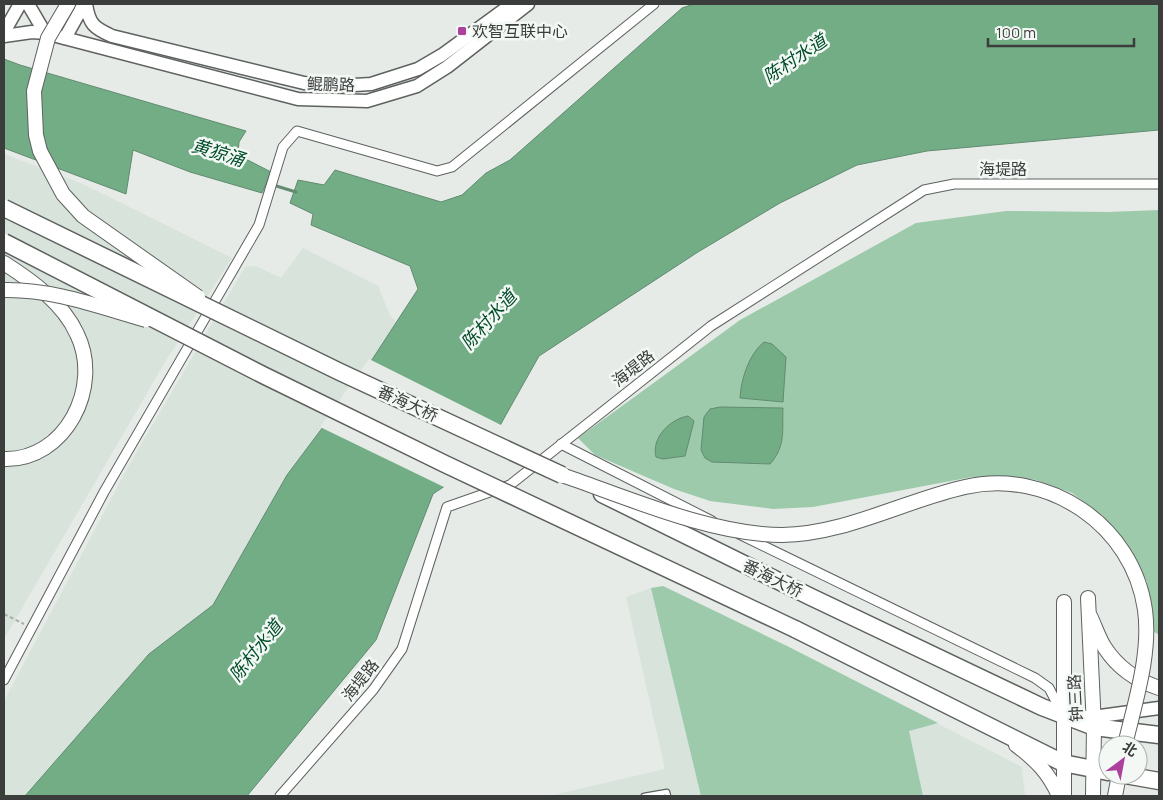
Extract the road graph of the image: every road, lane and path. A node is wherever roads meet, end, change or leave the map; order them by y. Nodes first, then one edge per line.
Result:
1 (20, 4) edge
2 (28, 4) edge
3 (68, 4) edge
4 (85, 4) edge
5 (512, 4) edge
6 (528, 4) edge
7 (654, 4) edge
8 (4, 32) edge
9 (45, 33) junction
10 (4, 36) edge
11 (65, 38) junction
12 (296, 81) junction
13 (292, 97) junction
14 (1159, 184) edge
15 (4, 208) edge
16 (4, 242) edge
17 (4, 263) edge
18 (4, 290) edge
19 (234, 321) junction
20 (164, 326) junction
21 (561, 444) junction
22 (4, 459) edge
23 (562, 475) junction
24 (1064, 602) dead end
25 (4, 614) edge
26 (32, 628) junction
27 (4, 680) edge
28 (1159, 688) edge
29 (1159, 708) edge
30 (1064, 716) junction
31 (1094, 722) junction
32 (984, 724) junction
33 (1128, 735) edge
34 (1159, 735) edge
35 (1098, 750) edge
36 (1063, 763) junction
37 (1098, 770) edge
38 (1098, 780) edge
39 (280, 796) edge
40 (644, 796) edge
41 (668, 796) edge
42 (1059, 796) edge
43 (1064, 796) edge
44 (1093, 796) edge

1 - 8 street
2 - 9 street
3 - 19 main road, bridge
4 - 11 street
4 - 12 street, 鲲鹏路
5 - 12 street, 鲲鹏路
6 - 13 street, 鲲鹏路
7 - 26 street
9 - 10 street, 鲲鹏路
9 - 11 street, 鲲鹏路
11 - 13 street, 鲲鹏路
12 - 13 lane
14 - 21 street, 海堤路
15 - 19 highway, 番海大桥, bridge
16 - 20 highway, bridge
17 - 22 main road
18 - 20 main road, bridge
19 - 23 highway, 番海大桥, bridge
20 - 32 highway, bridge
21 - 30 street
21 - 39 street, 海堤路
23 - 30 highway, 番海大桥, bridge
23 - 33 main road, bridge
24 - 30 main road, 钟三路
25 - 26 path
26 - 27 street
28 - 31 main road, 钟三路
29 - 31 street
30 - 31 highway, 番海大桥
30 - 36 main road, 钟三路
31 - 34 highway, 番海大桥
31 - 35 main road, 钟三路
32 - 36 highway
32 - 42 main road
36 - 37 highway
36 - 43 main road, 钟三路
38 - 44 main road, 钟三路
40 - 41 lane

